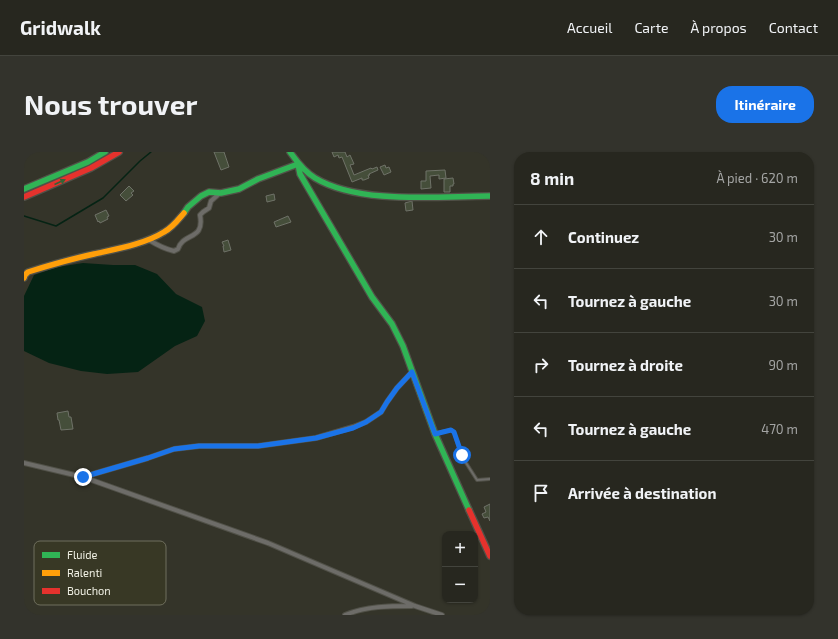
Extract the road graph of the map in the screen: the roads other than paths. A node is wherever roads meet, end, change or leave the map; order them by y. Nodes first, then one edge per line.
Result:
1 (105, 152) edge
2 (119, 152) edge
3 (290, 152) edge
4 (298, 164) junction
5 (24, 190) edge
6 (221, 193) junction
7 (490, 196) edge
8 (24, 197) edge
9 (149, 240) junction
10 (24, 278) edge
11 (412, 372) junction
12 (435, 434) junction
13 (24, 463) edge
14 (83, 477) junction
15 (490, 479) edge
16 (490, 556) edge
17 (415, 606) junction
18 (345, 615) edge
19 (442, 615) edge

1 - 5 street
8 -> 2 street
3 - 4 street
4 - 6 street
4 - 7 street
4 - 11 street
6 - 9 street
6 - 9 street
9 - 10 street
11 - 12 street
11 - 14 street
12 - 15 lane
12 - 16 street
13 - 14 street
14 - 17 street
17 - 18 street
17 - 19 street

